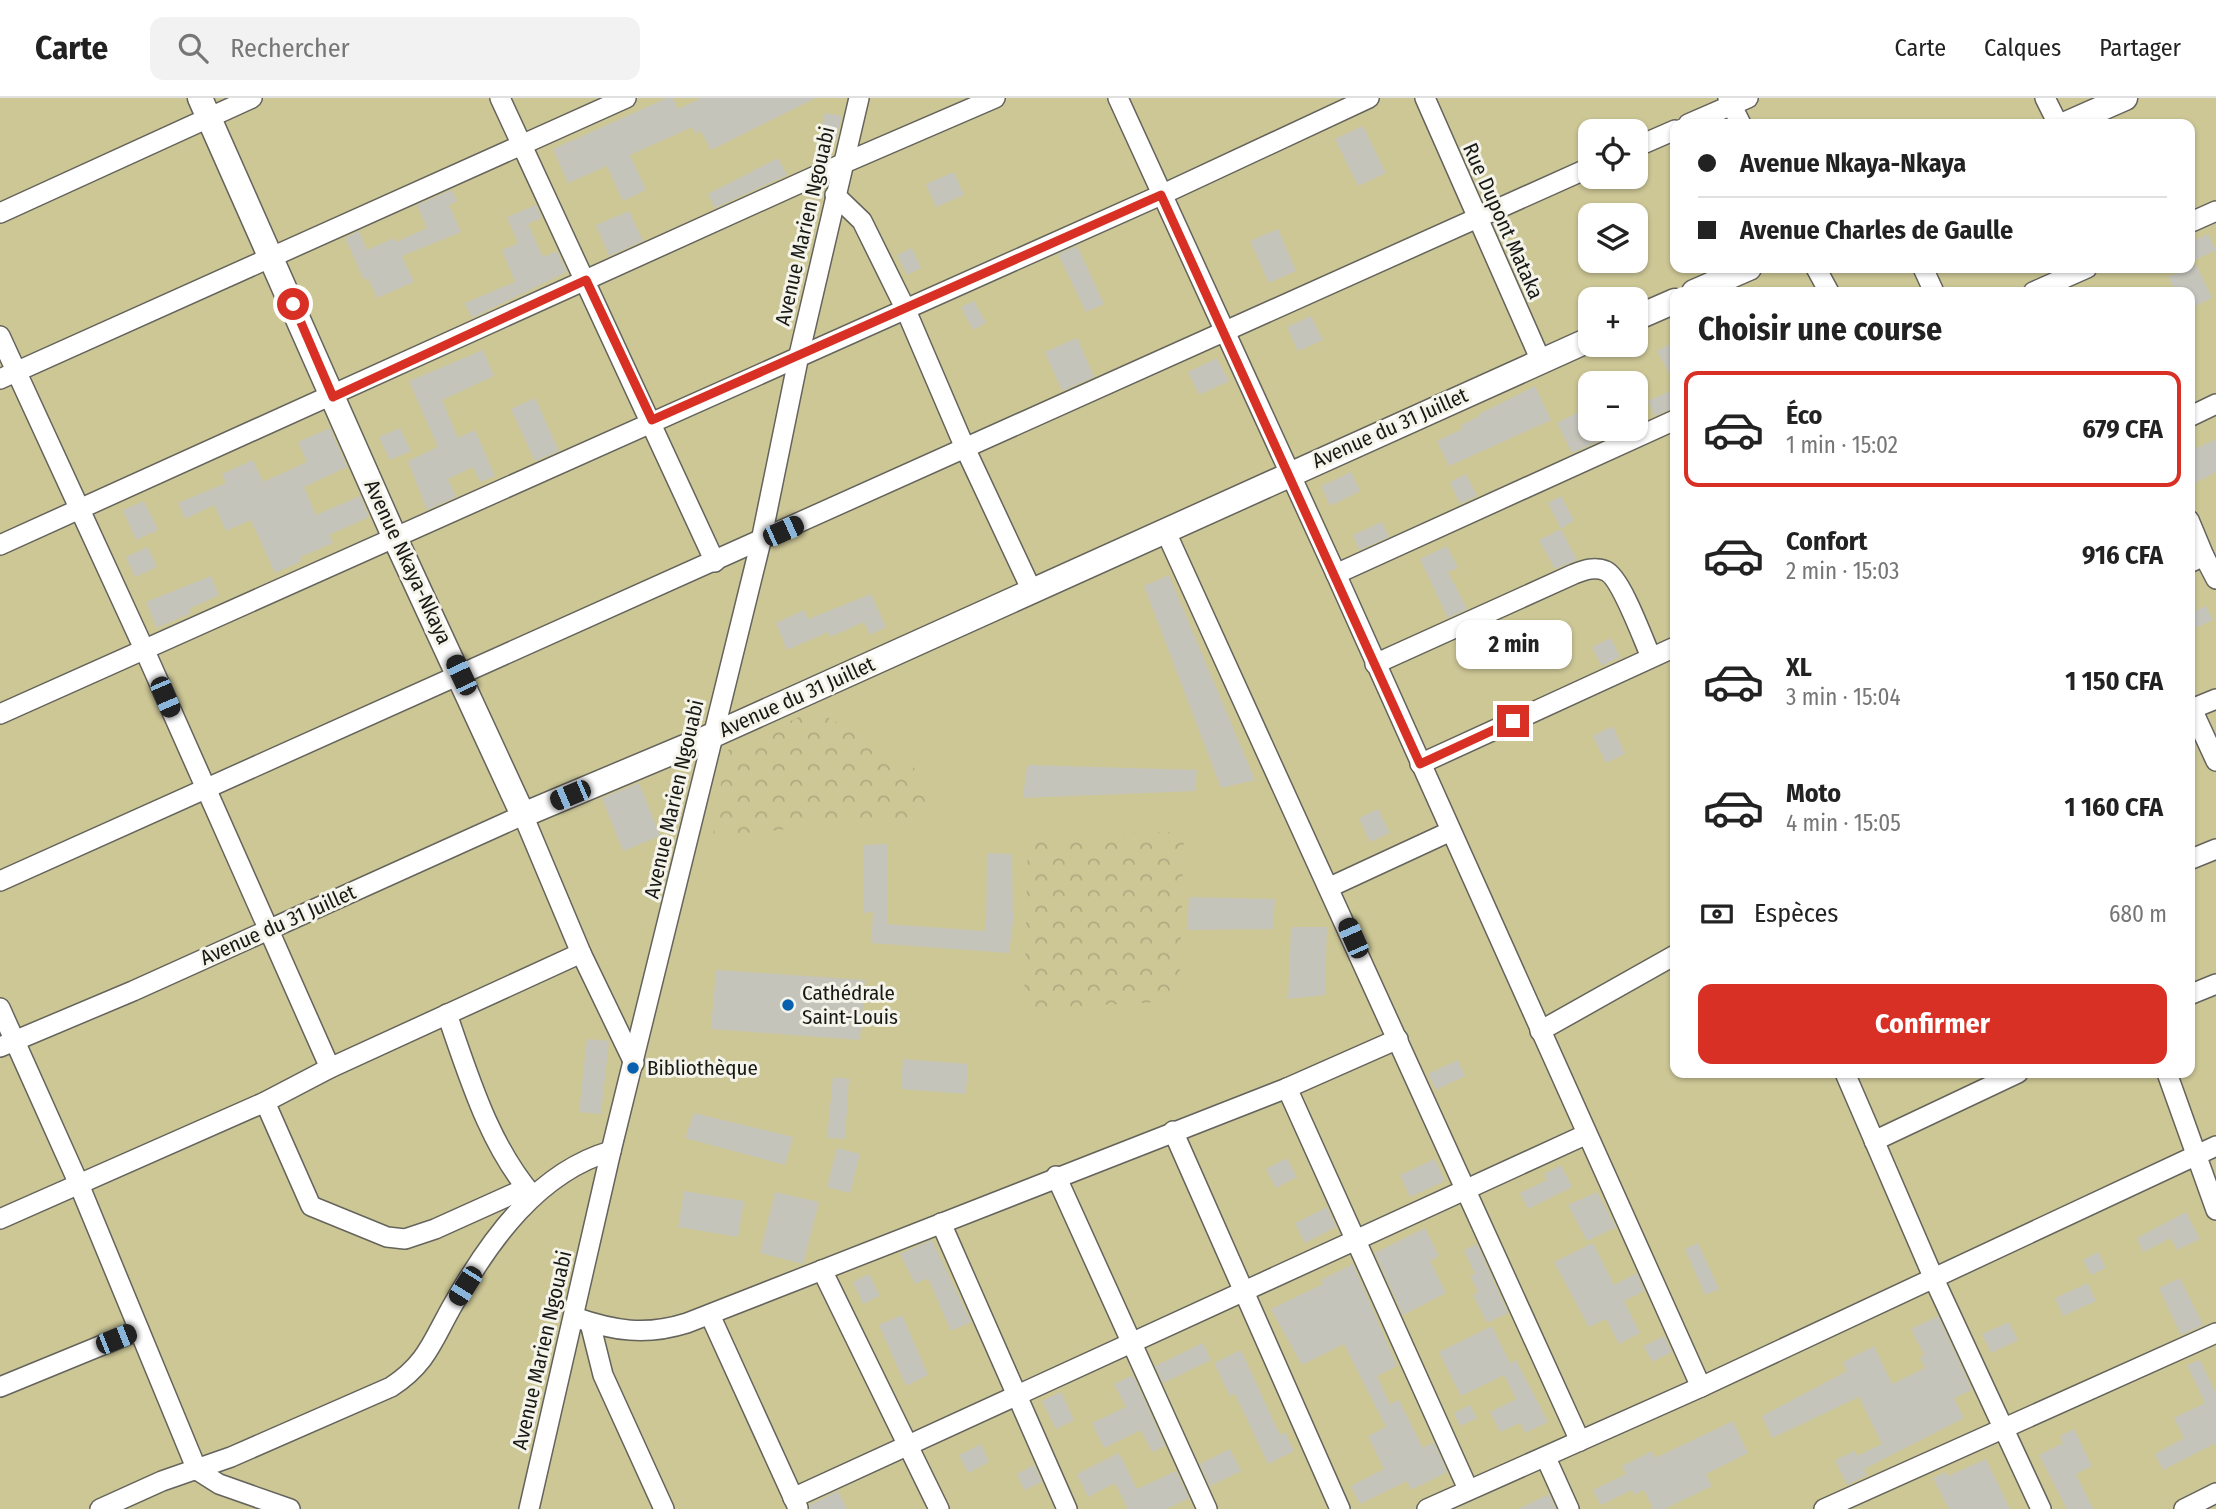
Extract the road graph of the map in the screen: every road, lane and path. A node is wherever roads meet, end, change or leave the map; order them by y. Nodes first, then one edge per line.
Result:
1 (252, 98) edge
2 (500, 98) edge
3 (626, 98) edge
4 (859, 98) edge
5 (995, 98) edge
6 (1118, 98) edge
7 (1369, 98) edge
8 (1425, 98) edge
9 (2045, 98) edge
10 (2125, 98) edge
11 (1736, 101) edge
12 (204, 108) edge
13 (1698, 119) edge
14 (1740, 119) edge
15 (2067, 119) edge
16 (2080, 119) edge
17 (1670, 132) edge
18 (1648, 142) edge
19 (521, 146) junction
20 (842, 164) junction
21 (1578, 173) edge
22 (835, 195) junction
23 (1161, 195) junction
24 (2216, 211) edge
25 (0, 213) edge
26 (1476, 218) junction
27 (2195, 220) edge
28 (272, 257) junction
29 (1738, 273) edge
30 (2076, 273) edge
31 (586, 280) junction
32 (1705, 287) edge
33 (2044, 287) edge
34 (1670, 303) edge
35 (905, 309) junction
36 (1648, 313) edge
37 (1222, 330) junction
38 (0, 336) edge
39 (1578, 345) edge
40 (799, 355) junction
41 (1541, 361) junction
42 (8, 375) edge
43 (333, 397) junction
44 (2216, 404) edge
45 (2195, 414) edge
46 (652, 420) junction
47 (1670, 422) edge
48 (965, 448) junction
49 (1289, 474) junction
50 (80, 509) junction
51 (1165, 530) junction
52 (394, 536) junction
53 (761, 541) junction
54 (0, 545) edge
55 (2196, 559) edge
56 (715, 562) junction
57 (1336, 574) junction
58 (2216, 579) edge
59 (1032, 591) junction
60 (1670, 649) edge
61 (145, 650) junction
62 (1651, 657) junction
63 (1376, 664) junction
64 (461, 675) junction
65 (2216, 699) edge
66 (2195, 708) edge
67 (0, 714) edge
68 (2195, 720) edge
69 (711, 736) junction
70 (2216, 761) edge
71 (1420, 764) junction
72 (205, 789) junction
73 (523, 815) junction
74 (1451, 831) junction
75 (2216, 849) edge
76 (2195, 858) edge
77 (0, 881) edge
78 (1330, 887) junction
79 (269, 929) junction
80 (581, 953) junction
81 (1670, 958) edge
82 (2216, 984) edge
83 (2195, 993) edge
84 (0, 1008) edge
85 (447, 1014) junction
86 (1540, 1031) junction
87 (1398, 1039) junction
88 (7, 1043) edge
89 (634, 1063) junction
90 (330, 1068) junction
91 (1847, 1078) edge
92 (2007, 1078) edge
93 (2170, 1078) edge
94 (1287, 1088) junction
95 (265, 1102) junction
96 (1173, 1132) junction
97 (1587, 1135) junction
98 (1874, 1141) junction
99 (2207, 1149) edge
100 (611, 1151) junction
101 (1056, 1176) junction
102 (78, 1182) junction
103 (530, 1192) junction
104 (1466, 1192) junction
105 (2216, 1210) edge
106 (0, 1219) edge
107 (941, 1223) junction
108 (1355, 1242) junction
109 (822, 1270) junction
110 (1934, 1279) junction
111 (1246, 1293) junction
112 (710, 1315) junction
113 (582, 1320) junction
114 (139, 1330) junction
115 (2216, 1333) edge
116 (1133, 1343) junction
117 (0, 1387) edge
118 (1701, 1387) junction
119 (1017, 1395) junction
120 (2005, 1430) junction
121 (1580, 1441) junction
122 (910, 1444) junction
123 (1546, 1458) junction
124 (197, 1470) junction
125 (1468, 1489) junction
126 (2216, 1493) edge
127 (795, 1503) edge
128 (100, 1509) edge
129 (290, 1509) edge
130 (529, 1509) edge
131 (664, 1509) edge
132 (939, 1509) edge
133 (1067, 1509) edge
134 (1207, 1509) edge
135 (1340, 1509) edge
136 (1427, 1509) edge
137 (1569, 1509) edge
138 (1824, 1509) edge
139 (2041, 1509) edge
140 (2185, 1509) edge

1 - 12 street
2 - 19 street
3 - 19 street
4 - 20 street, Avenue Marien Ngouabi
5 - 20 street
6 - 23 street
7 - 23 street
8 - 26 street, Rue Dupont Mataka
9 - 15 street
10 - 16 street
11 - 13 street
11 - 14 street
12 - 25 street
12 - 28 street, Avenue Nkaya-Nkaya
17 - 18 street
19 - 28 street
19 - 31 street
20 - 22 street, Avenue Marien Ngouabi
20 - 31 street
21 - 26 street
22 - 35 street
22 - 40 street, Avenue Marien Ngouabi
23 - 35 street
23 - 37 street
24 - 27 street
26 - 37 street
26 - 41 street, Rue Dupont Mataka
28 - 42 street
28 - 43 street, Avenue Nkaya-Nkaya
29 - 32 street
30 - 33 street
31 - 43 street
31 - 46 street
34 - 36 street
35 - 40 street
35 - 48 street
37 - 48 street
37 - 49 street
38 - 42 street
39 - 41 street, Avenue du 31 Juillet
40 - 46 street
40 - 53 street, Avenue Marien Ngouabi
41 - 49 street, Avenue du 31 Juillet
42 - 50 street
43 - 50 street
43 - 52 street, Avenue Nkaya-Nkaya
44 - 45 street
46 - 52 street
46 - 56 street
47 - 57 street
48 - 53 street
48 - 59 street
49 - 51 street, Avenue du 31 Juillet
49 - 57 street
50 - 54 street
50 - 61 street
51 - 59 street, Avenue du 31 Juillet
51 - 78 street
52 - 61 street
52 - 64 street, Avenue Nkaya-Nkaya
53 - 56 street
53 - 69 street, Avenue Marien Ngouabi
55 - 58 street
56 - 64 street
57 - 63 street
59 - 69 street, Avenue du 31 Juillet
60 - 62 street
61 - 67 street
61 - 72 street
62 - 63 street
62 - 71 street
63 - 71 street
64 - 72 street
64 - 73 street, Avenue Nkaya-Nkaya
65 - 66 street
68 - 70 street
69 - 73 street, Avenue du 31 Juillet
69 - 89 street, Avenue Marien Ngouabi
71 - 74 street
72 - 77 street
72 - 79 street
73 - 79 street, Avenue du 31 Juillet
73 - 80 street, Avenue Nkaya-Nkaya
74 - 78 street
74 - 86 street
75 - 76 street
78 - 87 street
79 - 88 street, Avenue du 31 Juillet
79 - 90 street
80 - 85 street
80 - 89 street, Avenue Nkaya-Nkaya
81 - 86 street
82 - 83 street
84 - 88 street
85 - 90 street
85 - 103 street
86 - 97 street
87 - 94 street
87 - 104 street
88 - 102 street
89 - 100 street, Avenue Marien Ngouabi
90 - 95 street
91 - 98 street
92 - 98 street
93 - 99 street
94 - 96 street
94 - 108 street
95 - 102 street
95 - 103 street
96 - 101 street
96 - 111 street
97 - 104 street
97 - 118 street
98 - 110 street
99 - 105 street
99 - 110 street
100 - 103 street
100 - 113 street, Avenue Marien Ngouabi
101 - 107 street
101 - 116 street
102 - 106 street
102 - 114 street
103 - 124 street
104 - 108 street
104 - 121 street
107 - 109 street
107 - 119 street
108 - 111 street
108 - 125 street
109 - 112 street
109 - 122 street
110 - 118 street
110 - 120 street
111 - 116 street
111 - 135 street
112 - 113 street
112 - 127 street
113 - 130 street, Avenue Marien Ngouabi
113 - 131 street
114 - 117 street
114 - 124 street
115 - 120 street
116 - 119 street
116 - 134 street
118 - 121 street
119 - 122 street
119 - 133 street
120 - 138 street
120 - 139 street
121 - 123 street
122 - 127 street
122 - 132 street
123 - 125 street
123 - 137 street
124 - 128 street
124 - 129 street
125 - 136 street
126 - 140 street

